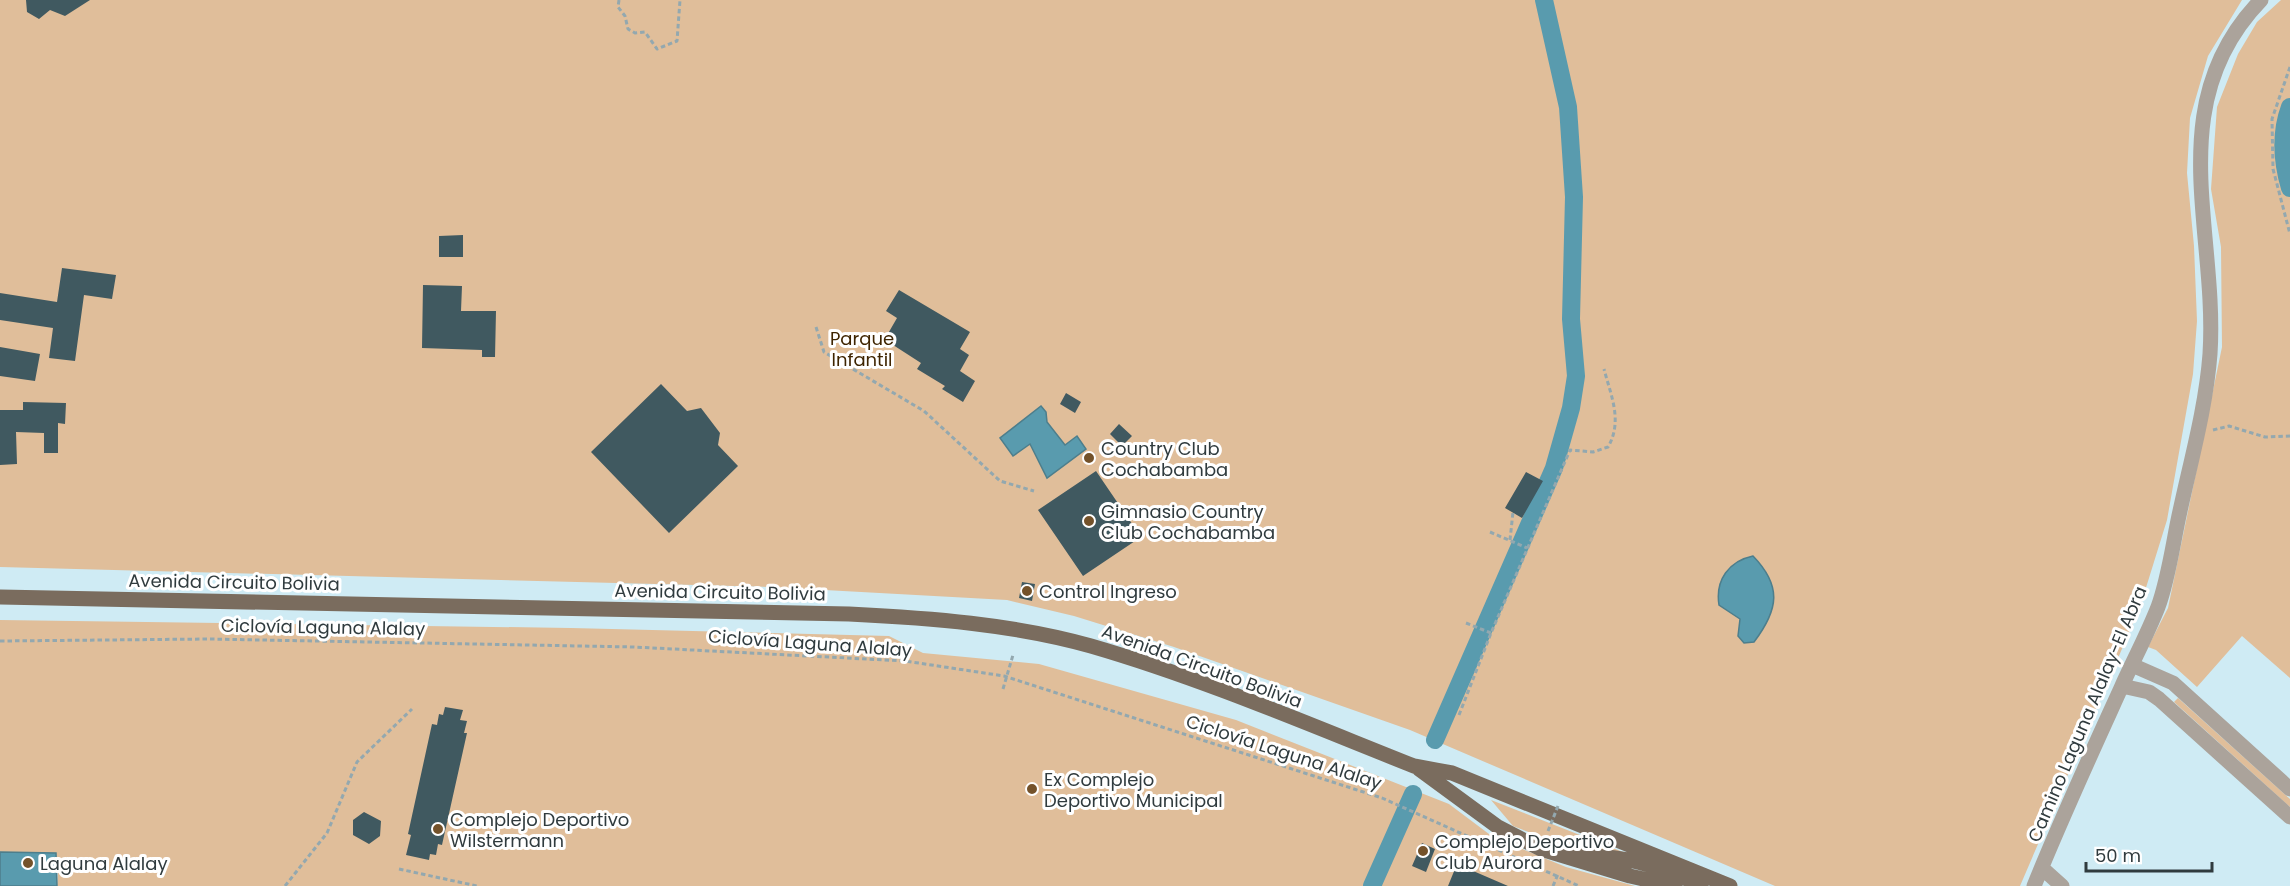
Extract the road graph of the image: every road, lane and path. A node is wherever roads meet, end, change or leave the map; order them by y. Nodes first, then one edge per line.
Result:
1 (619, 0) edge
2 (680, 0) edge
3 (2261, 0) edge
4 (2290, 67) edge
5 (2290, 234) edge
6 (816, 327) dead end
7 (1604, 369) dead end
8 (2197, 435) junction
9 (2290, 436) edge
10 (1034, 491) dead end
11 (1514, 512) dead end
12 (1490, 532) dead end
13 (1510, 540) junction
14 (1525, 547) junction
15 (0, 597) edge
16 (1466, 623) dead end
17 (1489, 632) junction
18 (0, 641) edge
19 (1013, 655) dead end
20 (2132, 665) junction
21 (1007, 677) junction
22 (2122, 686) junction
23 (1003, 690) dead end
24 (412, 709) dead end
25 (1459, 715) dead end
26 (1414, 766) junction
27 (2290, 789) edge
28 (1558, 806) dead end
29 (2290, 817) edge
30 (1548, 831) dead end
31 (1565, 856) junction
32 (2042, 868) junction
33 (399, 869) dead end
34 (285, 886) edge
35 (477, 886) edge
36 (1579, 886) edge
37 (1676, 886) edge
38 (1701, 886) edge
39 (1730, 886) edge
40 (2034, 886) edge
41 (2062, 886) edge

1 - 2 path
3 - 8 street, Camino Laguna Alalay-El Abra
4 - 5 path
6 - 10 path
7 - 14 path
8 - 9 path
8 - 20 street, Camino Laguna Alalay-El Abra
11 - 13 path
12 - 13 path
13 - 14 path
14 - 17 path
15 - 26 main road, Avenida Circuito Bolivia
16 - 17 path
17 - 25 path
18 - 21 path, Ciclovía Laguna Alalay
19 - 21 path
20 - 22 street, Camino Laguna Alalay-El Abra
20 - 27 street
21 - 23 path
21 - 36 path, Ciclovía Laguna Alalay
22 - 29 street
22 - 32 street, Camino Laguna Alalay-El Abra
24 - 34 path
26 - 31 main road, Avenida Circuito Bolivia
26 - 39 main road, Avenida Circuito Bolivia
28 - 30 path, bridge
31 - 37 main road, Avenida Circuito Bolivia
31 - 38 main road, Avenida Circuito Bolivia
32 - 40 street, Camino Laguna Alalay-El Abra
32 - 41 street
33 - 35 path

